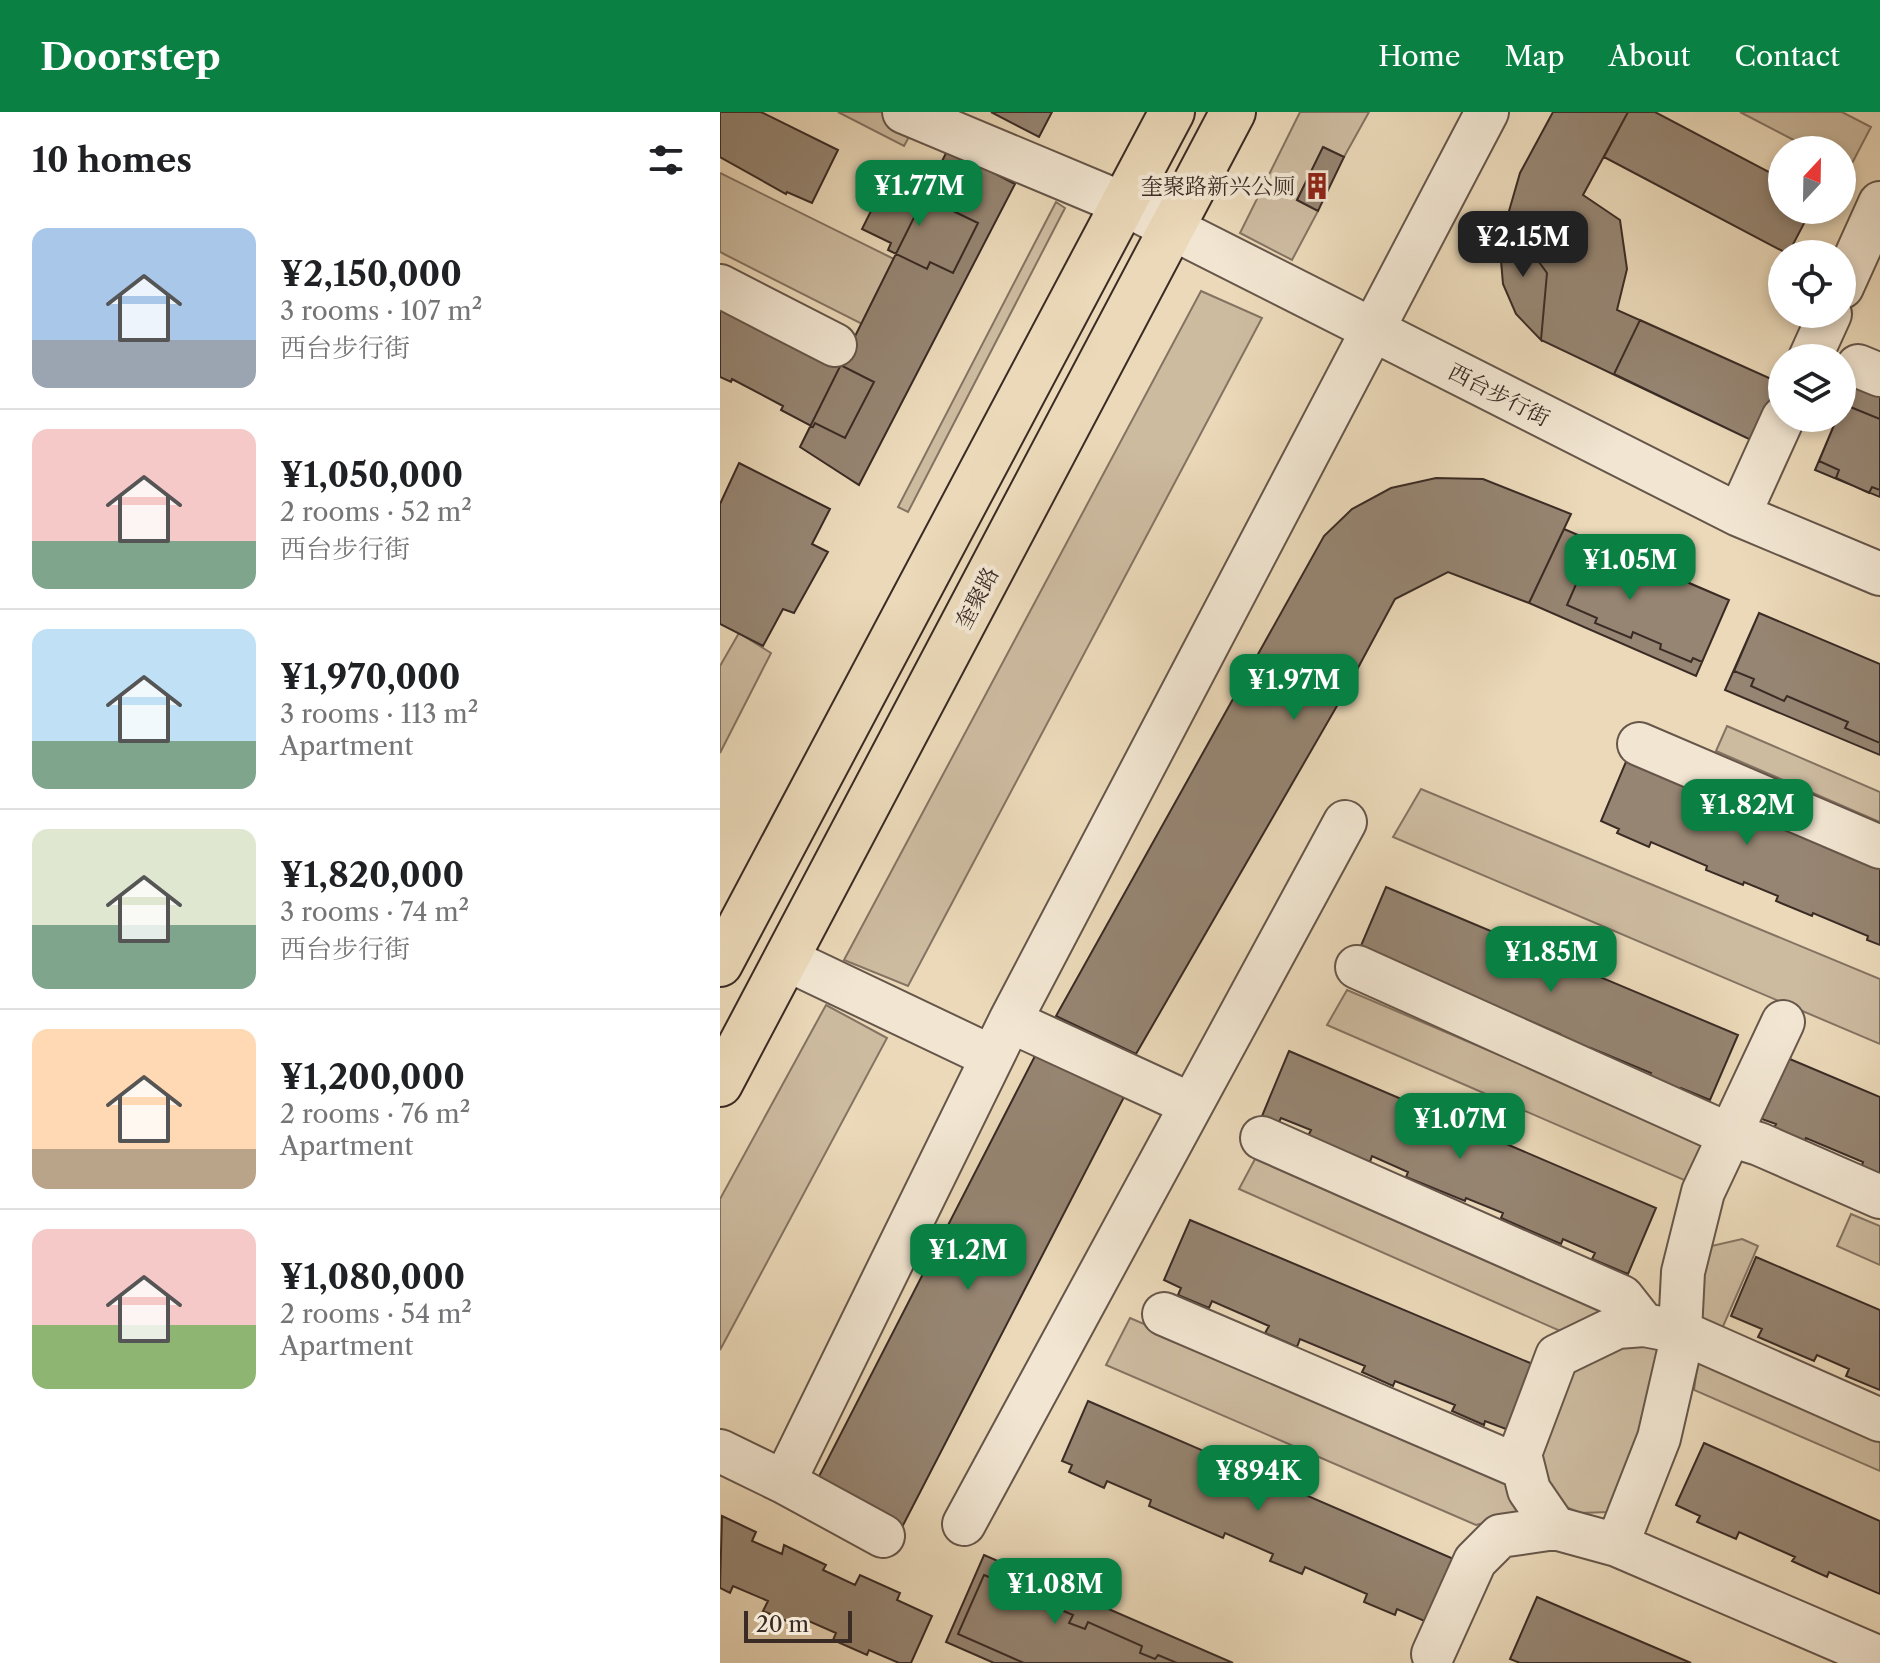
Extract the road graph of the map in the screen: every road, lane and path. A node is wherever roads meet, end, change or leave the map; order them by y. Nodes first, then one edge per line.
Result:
1 (904, 112) edge
2 (1172, 112) edge
3 (1233, 112) edge
4 (1487, 112) edge
5 (1880, 203) edge
6 (1124, 204) junction
7 (1172, 229) junction
8 (1856, 256) edge
9 (720, 286) edge
10 (1372, 331) junction
11 (835, 345) dead end
12 (1777, 432) edge
13 (1739, 515) junction
14 (1880, 574) edge
15 (1639, 744) dead end
16 (1345, 822) dead end
17 (1880, 847) edge
18 (786, 959) junction
19 (720, 964) edge
20 (1357, 967) dead end
21 (1783, 1022) dead end
22 (1001, 1039) junction
23 (720, 1084) edge
24 (1190, 1104) junction
25 (1730, 1135) junction
26 (1262, 1138) dead end
27 (1880, 1197) edge
28 (1164, 1314) dead end
29 (1663, 1328) junction
30 (1880, 1420) edge
31 (720, 1451) edge
32 (1523, 1468) junction
33 (784, 1482) junction
34 (964, 1524) dead end
35 (1555, 1528) junction
36 (883, 1536) dead end
37 (1617, 1545) junction
38 (1433, 1654) dead end
39 (1880, 1658) edge

1 - 6 street, 西台步行街
2 - 6 main road
3 - 7 main road, 奎聚路
4 - 10 street
5 - 8 street
6 - 7 street, 西台步行街
6 - 19 main road
7 - 10 street, 西台步行街
7 - 18 main road, 奎聚路
9 - 11 street
10 - 13 street, 西台步行街
10 - 22 street
12 - 13 street
13 - 14 street, 西台步行街
15 - 17 street
16 - 24 street
18 - 22 street
18 - 23 main road, 奎聚路
20 - 25 street
21 - 25 street
22 - 24 street
22 - 33 street
24 - 34 street
25 - 27 street
25 - 29 street
26 - 29 street
28 - 32 street
29 - 30 street
29 - 32 street
29 - 37 street
31 - 33 street
32 - 35 street
33 - 36 street
35 - 37 street
35 - 38 street
37 - 39 street

